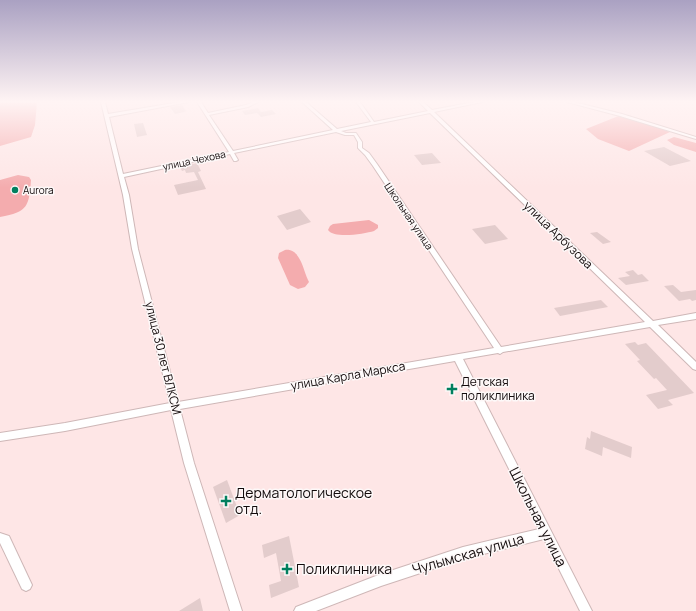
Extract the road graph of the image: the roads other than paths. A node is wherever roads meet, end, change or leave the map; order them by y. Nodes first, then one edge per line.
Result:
1 (338, 130) edge
2 (110, 131) edge
3 (217, 131) edge
4 (336, 131) edge
5 (450, 131) edge
6 (672, 131) edge
7 (696, 138) edge
8 (231, 152) junction
9 (236, 160) dead end
10 (121, 176) junction
11 (696, 316) edge
12 (652, 324) junction
13 (500, 351) junction
14 (458, 358) junction
15 (696, 367) edge
16 (174, 406) junction
17 (0, 437) edge
18 (546, 533) junction
19 (0, 538) edge
20 (26, 585) dead end
21 (236, 611) edge
22 (300, 611) edge
23 (586, 611) edge

1 - 13 street, Школьная улица
2 - 10 street, улица 30 лет ВЛКСМ
3 - 8 street
4 - 8 street, улица Чехова
5 - 12 street, улица Арбузова
6 - 7 street
8 - 9 street
8 - 10 street, улица Чехова
10 - 16 street, улица 30 лет ВЛКСМ
11 - 12 street, улица Карла Маркса
12 - 13 street, улица Карла Маркса
12 - 15 street, улица Арбузова
13 - 14 street, улица Карла Маркса
14 - 16 street, улица Карла Маркса
14 - 18 street, Школьная улица
16 - 17 street, улица Карла Маркса
16 - 21 street, улица 30 лет ВЛКСМ
18 - 22 street, Чулымская улица
18 - 23 street, Школьная улица
19 - 20 street

